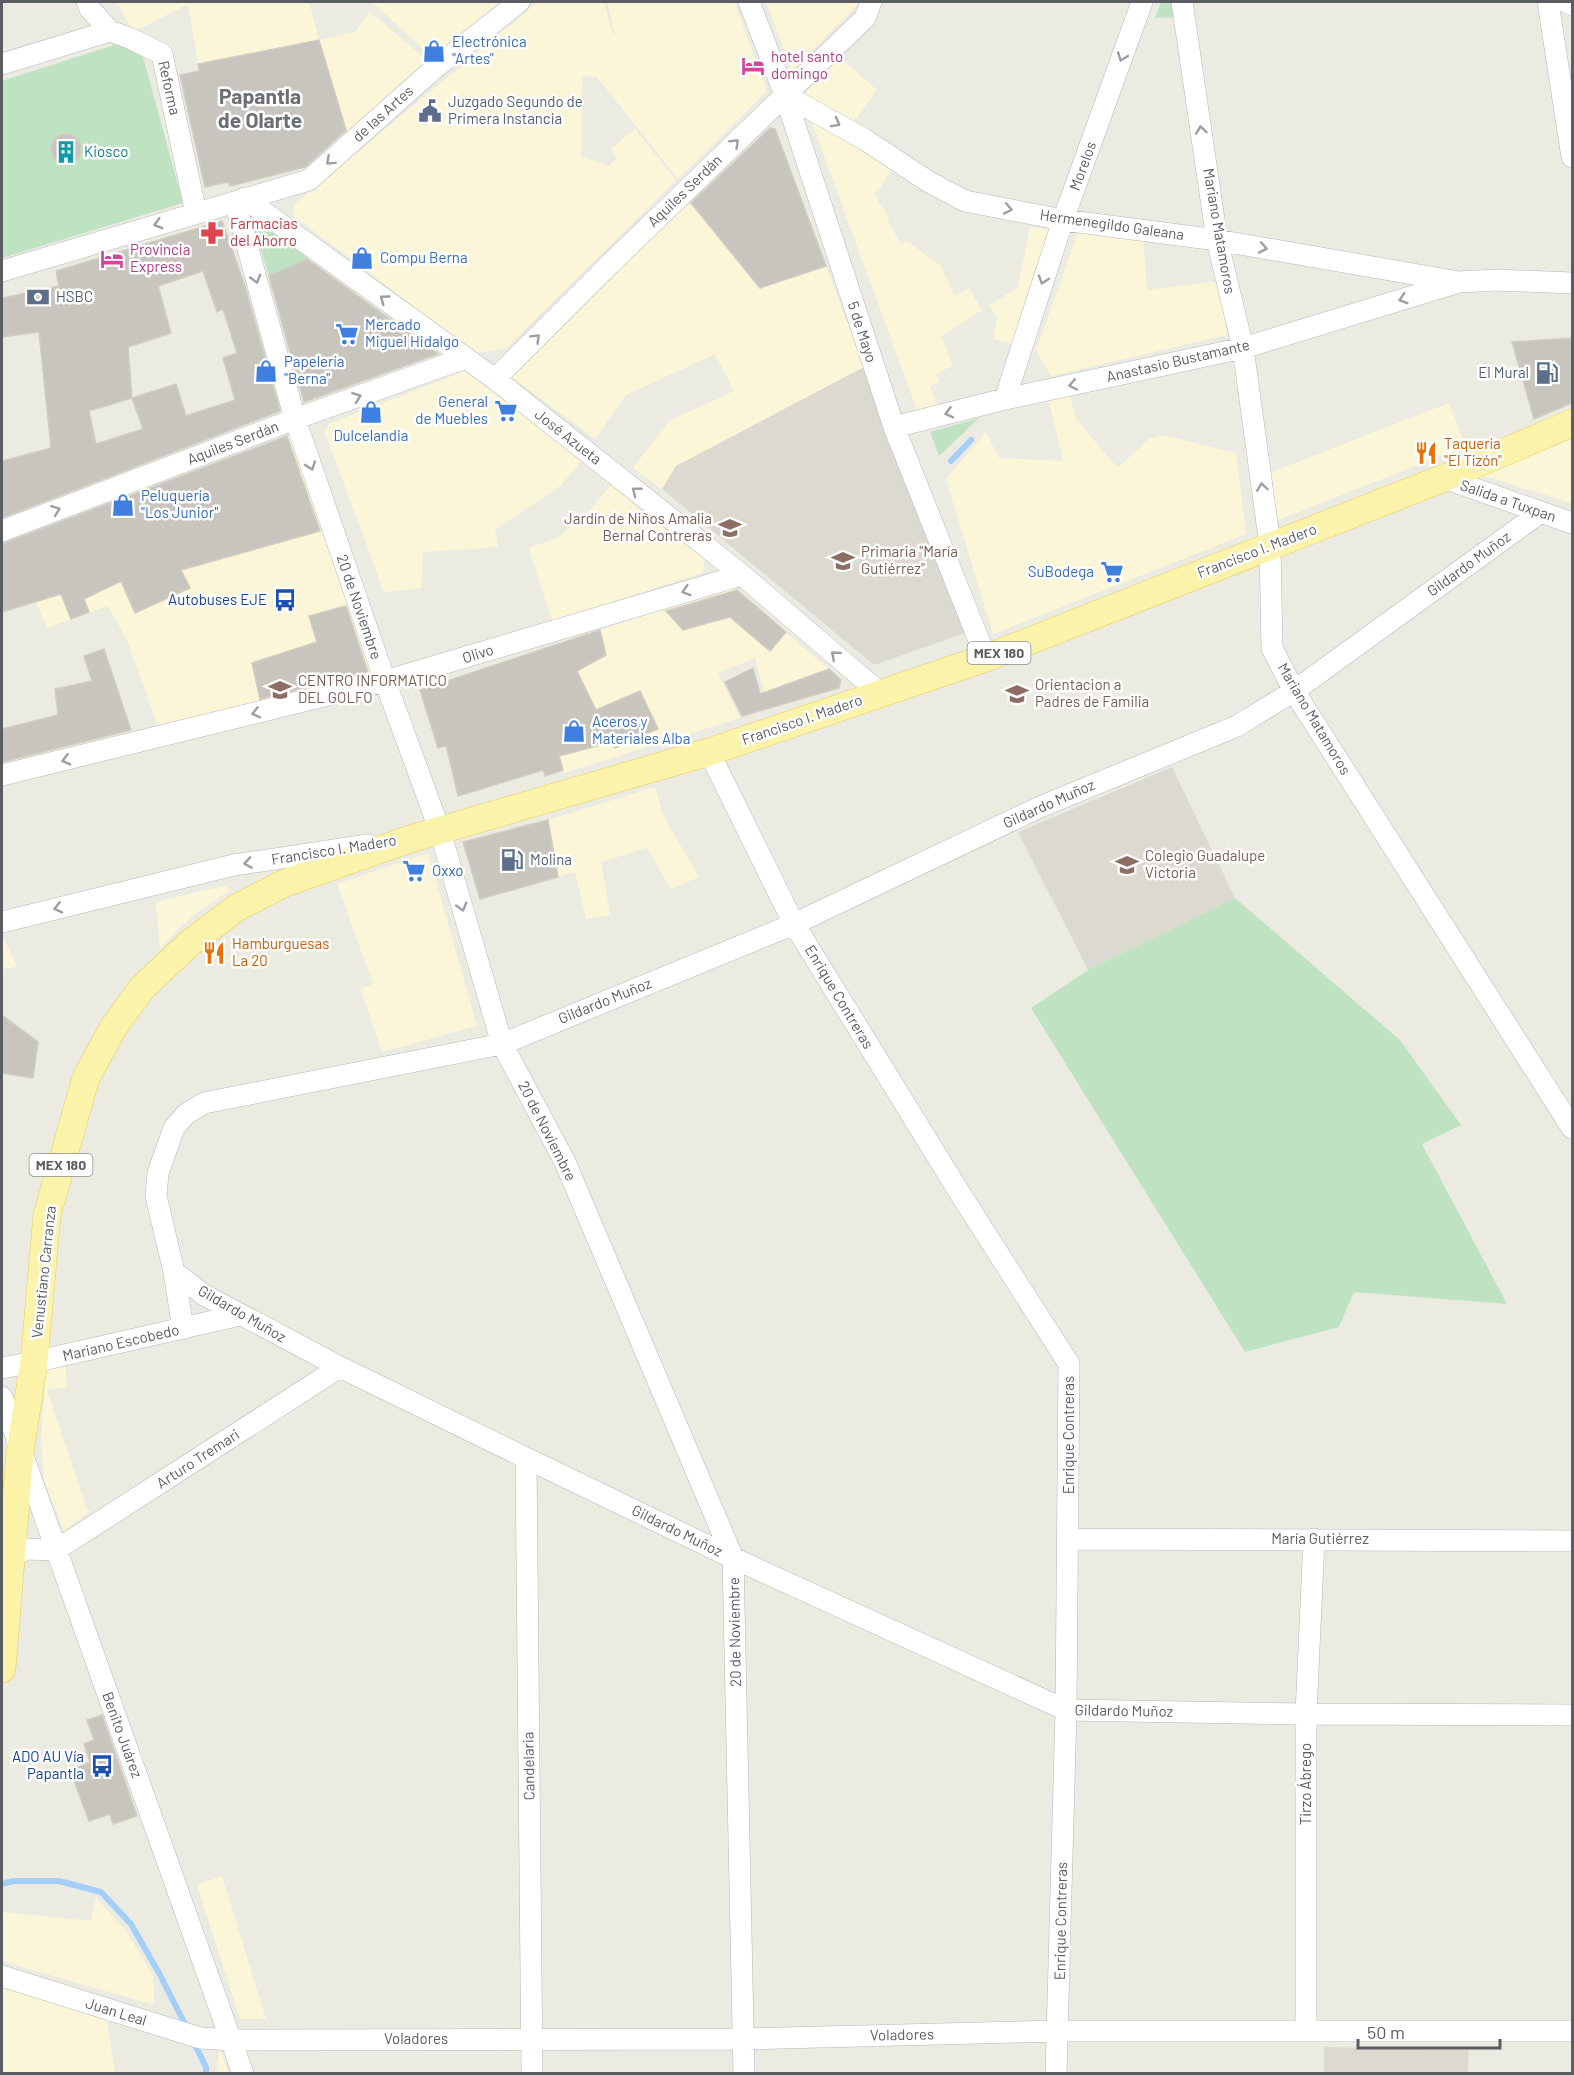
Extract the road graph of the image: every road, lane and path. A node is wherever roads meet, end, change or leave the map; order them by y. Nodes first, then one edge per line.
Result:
1 (519, 2) edge
2 (749, 2) edge
3 (871, 2) edge
4 (1142, 2) edge
5 (1182, 2) edge
6 (1548, 2) edge
7 (1566, 2) edge
8 (88, 5) edge
9 (1572, 5) edge
10 (110, 31) junction
11 (2, 64) edge
12 (785, 95) junction
13 (1572, 157) edge
14 (239, 200) junction
15 (196, 213) junction
16 (1063, 220) junction
17 (1217, 240) junction
18 (2, 271) edge
19 (1459, 282) junction
20 (1572, 282) edge
21 (1243, 348) junction
22 (465, 358) junction
23 (495, 379) junction
24 (1005, 399) junction
25 (295, 419) junction
26 (1572, 423) edge
27 (894, 427) junction
28 (1444, 478) junction
29 (1541, 512) junction
30 (1572, 523) edge
31 (2, 531) edge
32 (1270, 545) junction
33 (742, 574) junction
34 (986, 658) junction
35 (385, 681) junction
36 (1294, 691) junction
37 (880, 693) junction
38 (709, 752) junction
39 (2, 775) edge
40 (441, 831) junction
41 (410, 839) junction
42 (2, 922) edge
43 (794, 924) junction
44 (502, 1044) junction
45 (1572, 1128) edge
46 (174, 1272) junction
47 (240, 1315) junction
48 (183, 1329) junction
49 (34, 1362) junction
50 (340, 1367) junction
51 (2, 1368) edge
52 (2, 1397) edge
53 (20, 1452) junction
54 (526, 1458) junction
55 (1068, 1539) junction
56 (1314, 1539) junction
57 (1572, 1541) edge
58 (56, 1550) junction
59 (10, 1557) junction
60 (733, 1558) junction
61 (2, 1669) edge
62 (1066, 1710) junction
63 (1306, 1714) junction
64 (1572, 1715) edge
65 (2, 1976) edge
66 (1306, 2030) junction
67 (1058, 2031) junction
68 (1572, 2031) edge
69 (532, 2038) junction
70 (745, 2039) junction
71 (231, 2040) junction
72 (243, 2073) edge
73 (532, 2073) edge
74 (744, 2073) edge
75 (1056, 2073) edge

1 -> 14 street, de las Artes
2 - 12 street, 5 de Mayo
3 - 12 street, Aquiles Serdán
4 -> 16 street, Morelos
17 -> 5 street, Mariano Matamoros
6 - 13 street
7 - 9 street
8 - 10 street, Reforma
10 - 11 street
10 - 15 street, Reforma
12 -> 16 street, Hermenegildo Galeana
23 -> 12 street, Aquiles Serdán
12 - 27 street, 5 de Mayo
14 - 15 street, de las Artes
22 -> 14 street, José Azueta
14 -> 25 street, 20 de Noviembre
15 -> 18 street, de las Artes
16 - 17 street, Hermenegildo Galeana
16 -> 24 street, Morelos
17 -> 19 street, Hermenegildo Galeana
17 - 21 street, Mariano Matamoros
19 - 20 street, Hermenegildo Galeana
19 -> 21 street, Anastasio Bustamante
21 -> 24 street, Anastasio Bustamante
32 -> 21 street, Mariano Matamoros
22 - 23 street, José Azueta
25 -> 22 street, Aquiles Serdán
33 -> 23 street, José Azueta
24 -> 27 street, Anastasio Bustamante
31 -> 25 street, Aquiles Serdán
25 -> 35 street, 20 de Noviembre
26 - 28 main road, Francisco I. Madero / MEX 180
27 - 34 street, 5 de Mayo
28 - 29 street, Salida a Tuxpan
28 - 32 main road, Francisco I. Madero / MEX 180
29 - 30 street, Salida a Tuxpan
29 - 36 street, Gildardo Muñoz
32 - 34 main road, Francisco I. Madero / MEX 180
32 - 36 street, Mariano Matamoros
33 -> 35 street, Olivo
37 -> 33 street, José Azueta
34 - 37 main road, Francisco I. Madero / MEX 180
35 -> 39 street, Olivo
35 - 40 street, 20 de Noviembre
36 - 43 street, Gildardo Muñoz
36 - 45 street, Mariano Matamoros
37 - 38 main road, Francisco I. Madero / MEX 180
38 - 40 main road, Francisco I. Madero / MEX 180
38 - 43 street, Enrique Contreras
40 - 41 main road, Francisco I. Madero / MEX 180
40 -> 44 street, 20 de Noviembre
41 -> 42 street, Francisco I. Madero
41 - 49 main road, Venustiano Carranza / MEX 180
43 - 44 street, Gildardo Muñoz
43 - 55 street, Enrique Contreras
44 - 46 street, Gildardo Muñoz
44 - 60 street, 20 de Noviembre
46 - 47 street, Gildardo Muñoz
46 - 48 street
47 - 48 street, Mariano Escobedo
47 - 50 street, Gildardo Muñoz
48 - 49 street, Mariano Escobedo
49 - 51 street, Mariano Escobedo
49 - 53 main road, Venustiano Carranza / MEX 180
50 - 54 street, Gildardo Muñoz
50 - 58 street, Arturo Tremari
52 - 53 street, Benito Juárez
53 - 58 street, Benito Juárez
53 - 59 main road, Venustiano Carranza / MEX 180
54 - 60 street, Gildardo Muñoz
54 - 69 street, Candelaria
55 - 56 street, María Gutiérrez
55 - 62 street, Enrique Contreras
56 - 57 street, María Gutiérrez
56 - 63 street, Tirzo Ábrego
58 - 59 street
58 - 71 street, Benito Juárez
59 - 61 main road, Venustiano Carranza / MEX 180
60 - 62 street, Gildardo Muñoz
60 - 70 street, 20 de Noviembre
62 - 63 street, Gildardo Muñoz
62 - 67 street, Enrique Contreras
63 - 64 street, Gildardo Muñoz
63 - 66 street, Tirzo Ábrego
65 - 71 street, Juan Leal
66 - 67 street, Voladores
66 - 68 street, Voladores
67 - 70 street, Voladores
67 - 75 street, Enrique Contreras
69 - 70 street, Voladores
69 - 71 street, Voladores
69 - 73 street, Candelaria
70 - 74 street, 20 de Noviembre
71 - 72 street, Benito Juárez

